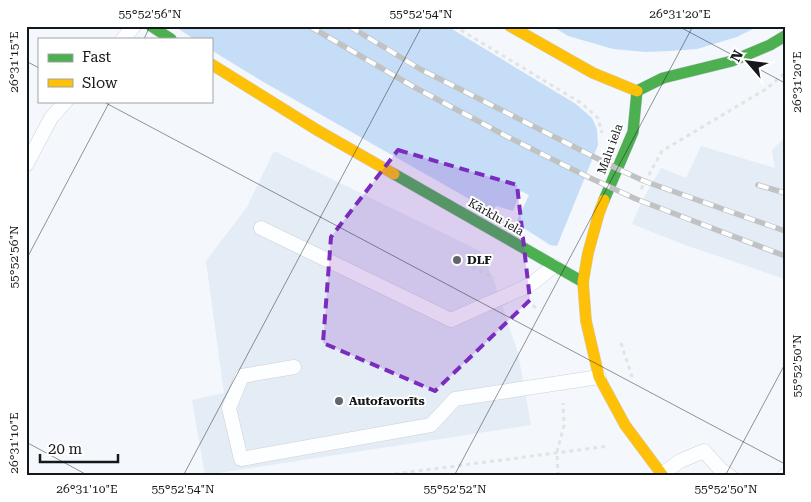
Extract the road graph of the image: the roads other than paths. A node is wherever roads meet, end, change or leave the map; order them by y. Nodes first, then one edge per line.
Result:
1 (134, 26) edge
2 (151, 26) edge
3 (510, 26) edge
4 (785, 36) edge
5 (123, 38) edge
6 (169, 38) edge
7 (212, 65) edge
8 (637, 91) junction
9 (65, 102) edge
10 (26, 165) edge
11 (261, 228) dead end
12 (554, 266) junction
13 (583, 282) junction
14 (294, 367) dead end
15 (599, 377) junction
16 (662, 475) edge
17 (730, 476) edge

1 - 5 lane
2 - 6 street
3 - 8 street
4 - 8 street
7 - 12 street, Kārklu iela
8 - 13 street, Malu iela
9 - 10 lane
11 - 12 lane
12 - 13 street, Kārklu iela
13 - 15 street
14 - 15 lane
15 - 16 street
16 - 17 lane

